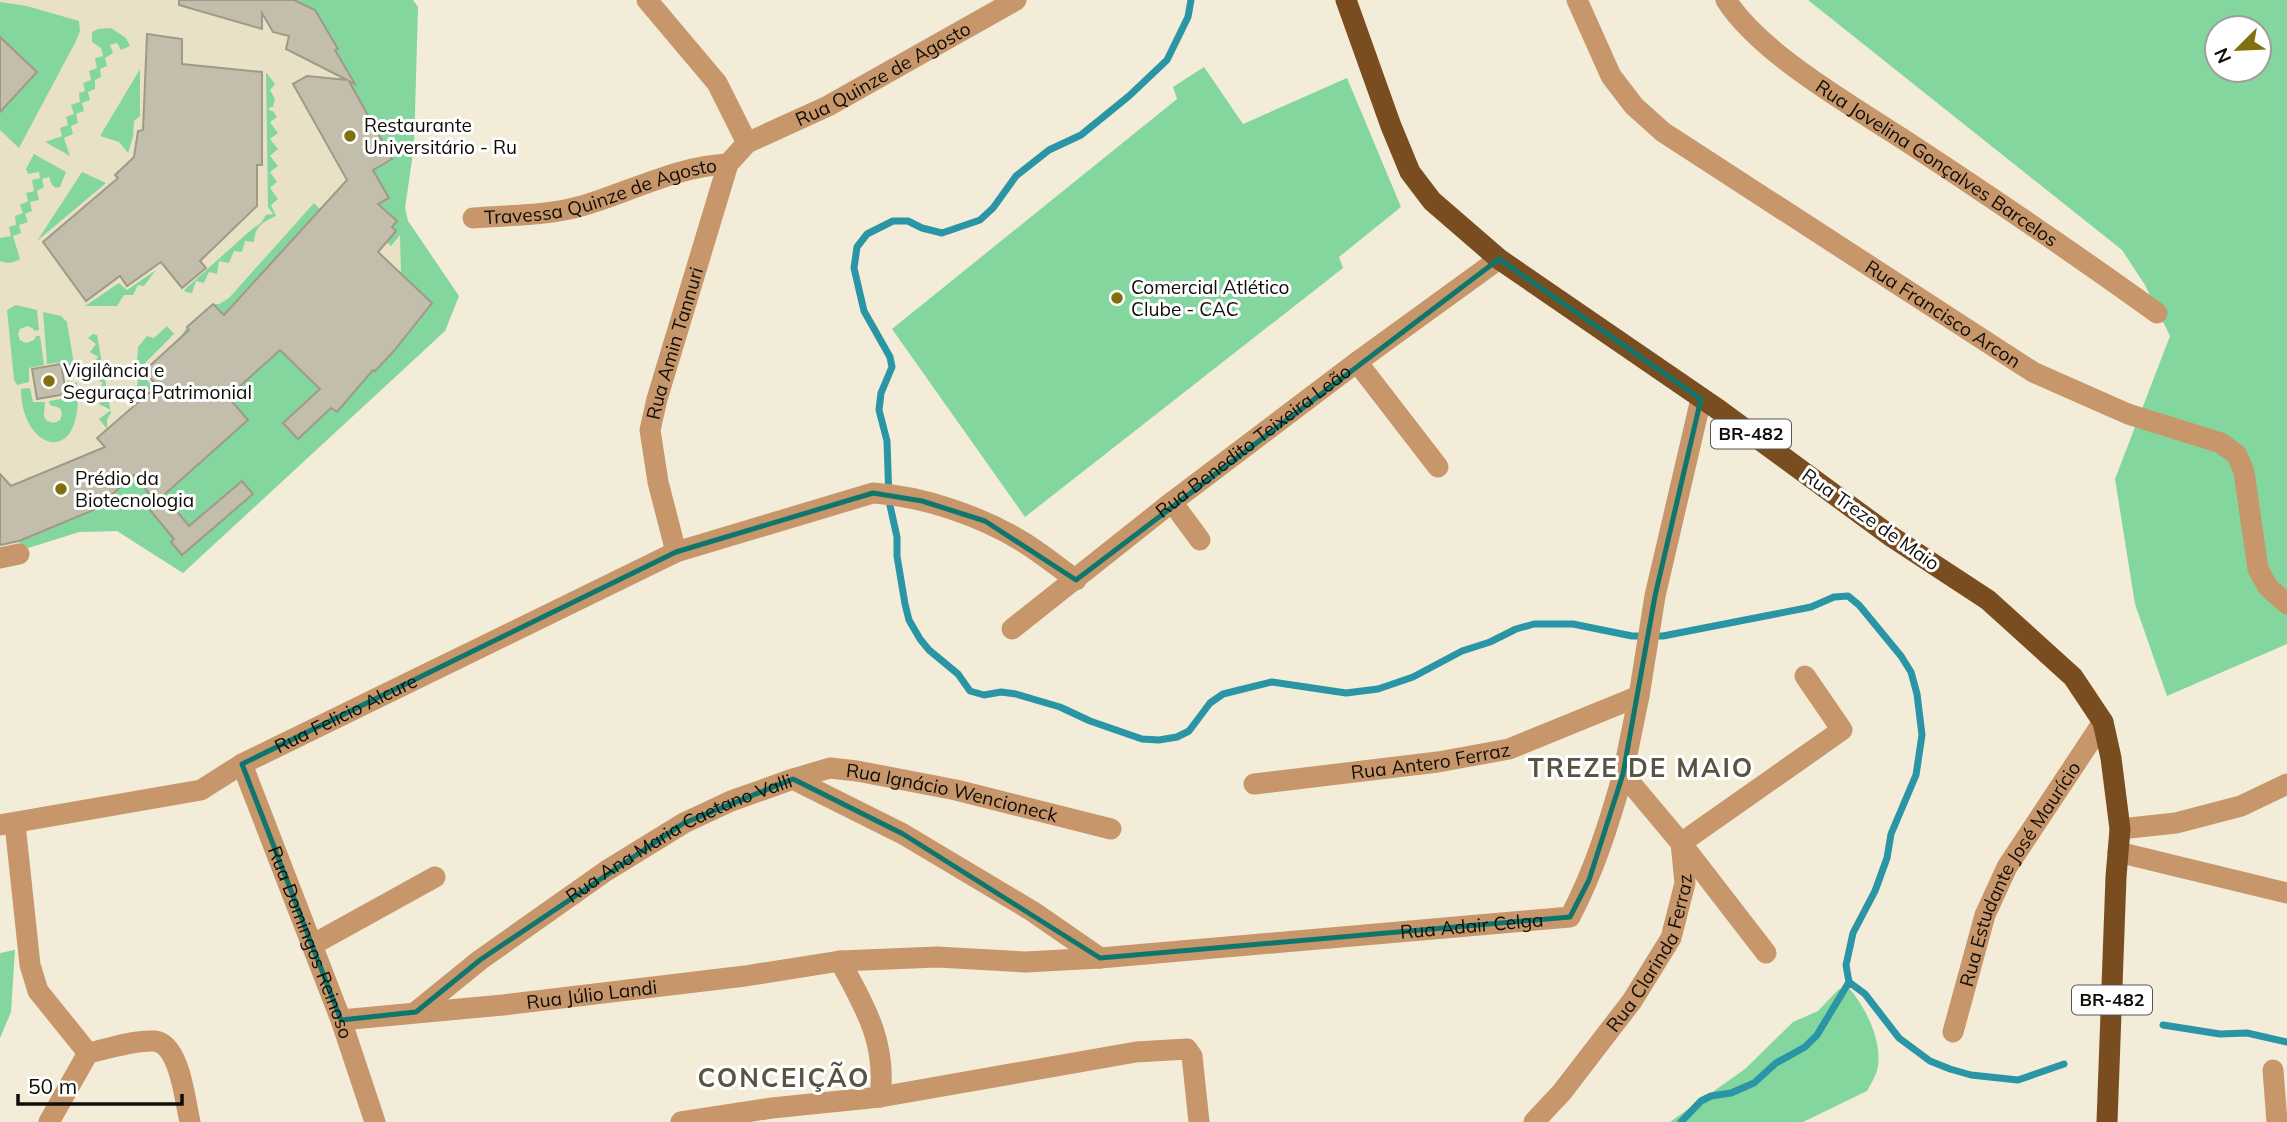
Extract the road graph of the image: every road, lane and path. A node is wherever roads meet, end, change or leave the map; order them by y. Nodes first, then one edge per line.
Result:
1 (647, 0) edge
2 (1016, 0) edge
3 (1346, 0) edge
4 (1577, 0) edge
5 (1726, 0) edge
6 (747, 144) junction
7 (728, 164) junction
8 (473, 218) dead end
9 (1499, 259) junction
10 (2157, 313) dead end
11 (1357, 362) junction
12 (1701, 399) junction
13 (1438, 467) dead end
14 (1172, 502) junction
15 (1200, 541) dead end
16 (676, 552) junction
17 (1076, 579) junction
18 (2287, 604) edge
19 (1012, 629) dead end
20 (1805, 676) dead end
21 (1639, 696) junction
22 (2103, 722) junction
23 (242, 764) junction
24 (1623, 774) junction
25 (793, 779) junction
26 (1254, 784) dead end
27 (2287, 784) edge
28 (7, 824) edge
29 (1111, 829) dead end
30 (2120, 829) junction
31 (1681, 844) junction
32 (2118, 852) junction
33 (435, 877) dead end
34 (2287, 893) edge
35 (312, 945) junction
36 (1766, 953) dead end
37 (1100, 958) junction
38 (840, 961) junction
39 (416, 1012) junction
40 (341, 1020) junction
41 (1953, 1032) dead end
42 (88, 1053) junction
43 (2273, 1070) dead end
44 (880, 1097) junction
45 (773, 1115) edge
46 (49, 1122) edge
47 (190, 1122) edge
48 (375, 1122) edge
49 (681, 1122) edge
50 (1199, 1122) edge
51 (1534, 1122) edge
52 (2107, 1122) edge
53 (2277, 1122) edge

1 - 6 street
2 - 6 street, Rua Quinze de Agosto
3 - 9 highway, Rua Treze de Maio / BR-482
4 - 18 street, Rua Francisco Arcon
5 - 10 street, Rua Jovelina Gonçalves Barcelos
6 - 7 street, Rua Amin Tannuri
7 - 8 street, Travessa Quinze de Agosto
7 - 16 street, Rua Amin Tannuri
9 - 11 street, Rua Benedito Teixeira Leão
9 - 12 highway, Rua Treze de Maio / BR-482
11 - 13 street
11 - 14 street, Rua Benedito Teixeira Leão
12 - 21 street, Rua Adair Celga
12 - 22 highway, Rua Treze de Maio / BR-482
14 - 15 street
14 - 17 street, Rua Benedito Teixeira Leão
16 - 17 street, Rua Felicio Alcure
16 - 23 street, Rua Felicio Alcure
17 - 19 street, Rua Benedito Teixeira Leão
20 - 31 street
21 - 24 street, Rua Adair Celga
21 - 26 street, Rua Antero Ferraz
22 - 30 highway, Rua Treze de Maio / BR-482
22 - 41 street, Rua Estudante José Maurício
23 - 28 street, Rua Felicio Alcure
23 - 35 street, Rua Domingos Reinoso
24 - 31 street, Rua Clarinda Ferraz
24 - 37 street, Rua Adair Celga
25 - 29 street, Rua Ignácio Wencioneck
25 - 37 street, Rua Ana Maria Caetano Valli
25 - 39 street, Rua Ana Maria Caetano Valli
27 - 30 street
28 - 42 street
30 - 32 highway, Rua Treze de Maio / BR-482
31 - 36 street
31 - 51 street, Rua Clarinda Ferraz
32 - 34 street
32 - 52 highway, Rua Treze de Maio / BR-482
33 - 35 street
35 - 40 street, Rua Domingos Reinoso
37 - 38 street, Rua Júlio Landi
38 - 39 street, Rua Júlio Landi
38 - 44 street
39 - 40 street, Rua Júlio Landi
40 - 48 street, Rua Domingos Reinoso
42 - 46 street
42 - 47 street
43 - 53 street
44 - 45 street
44 - 50 street
45 - 49 street

